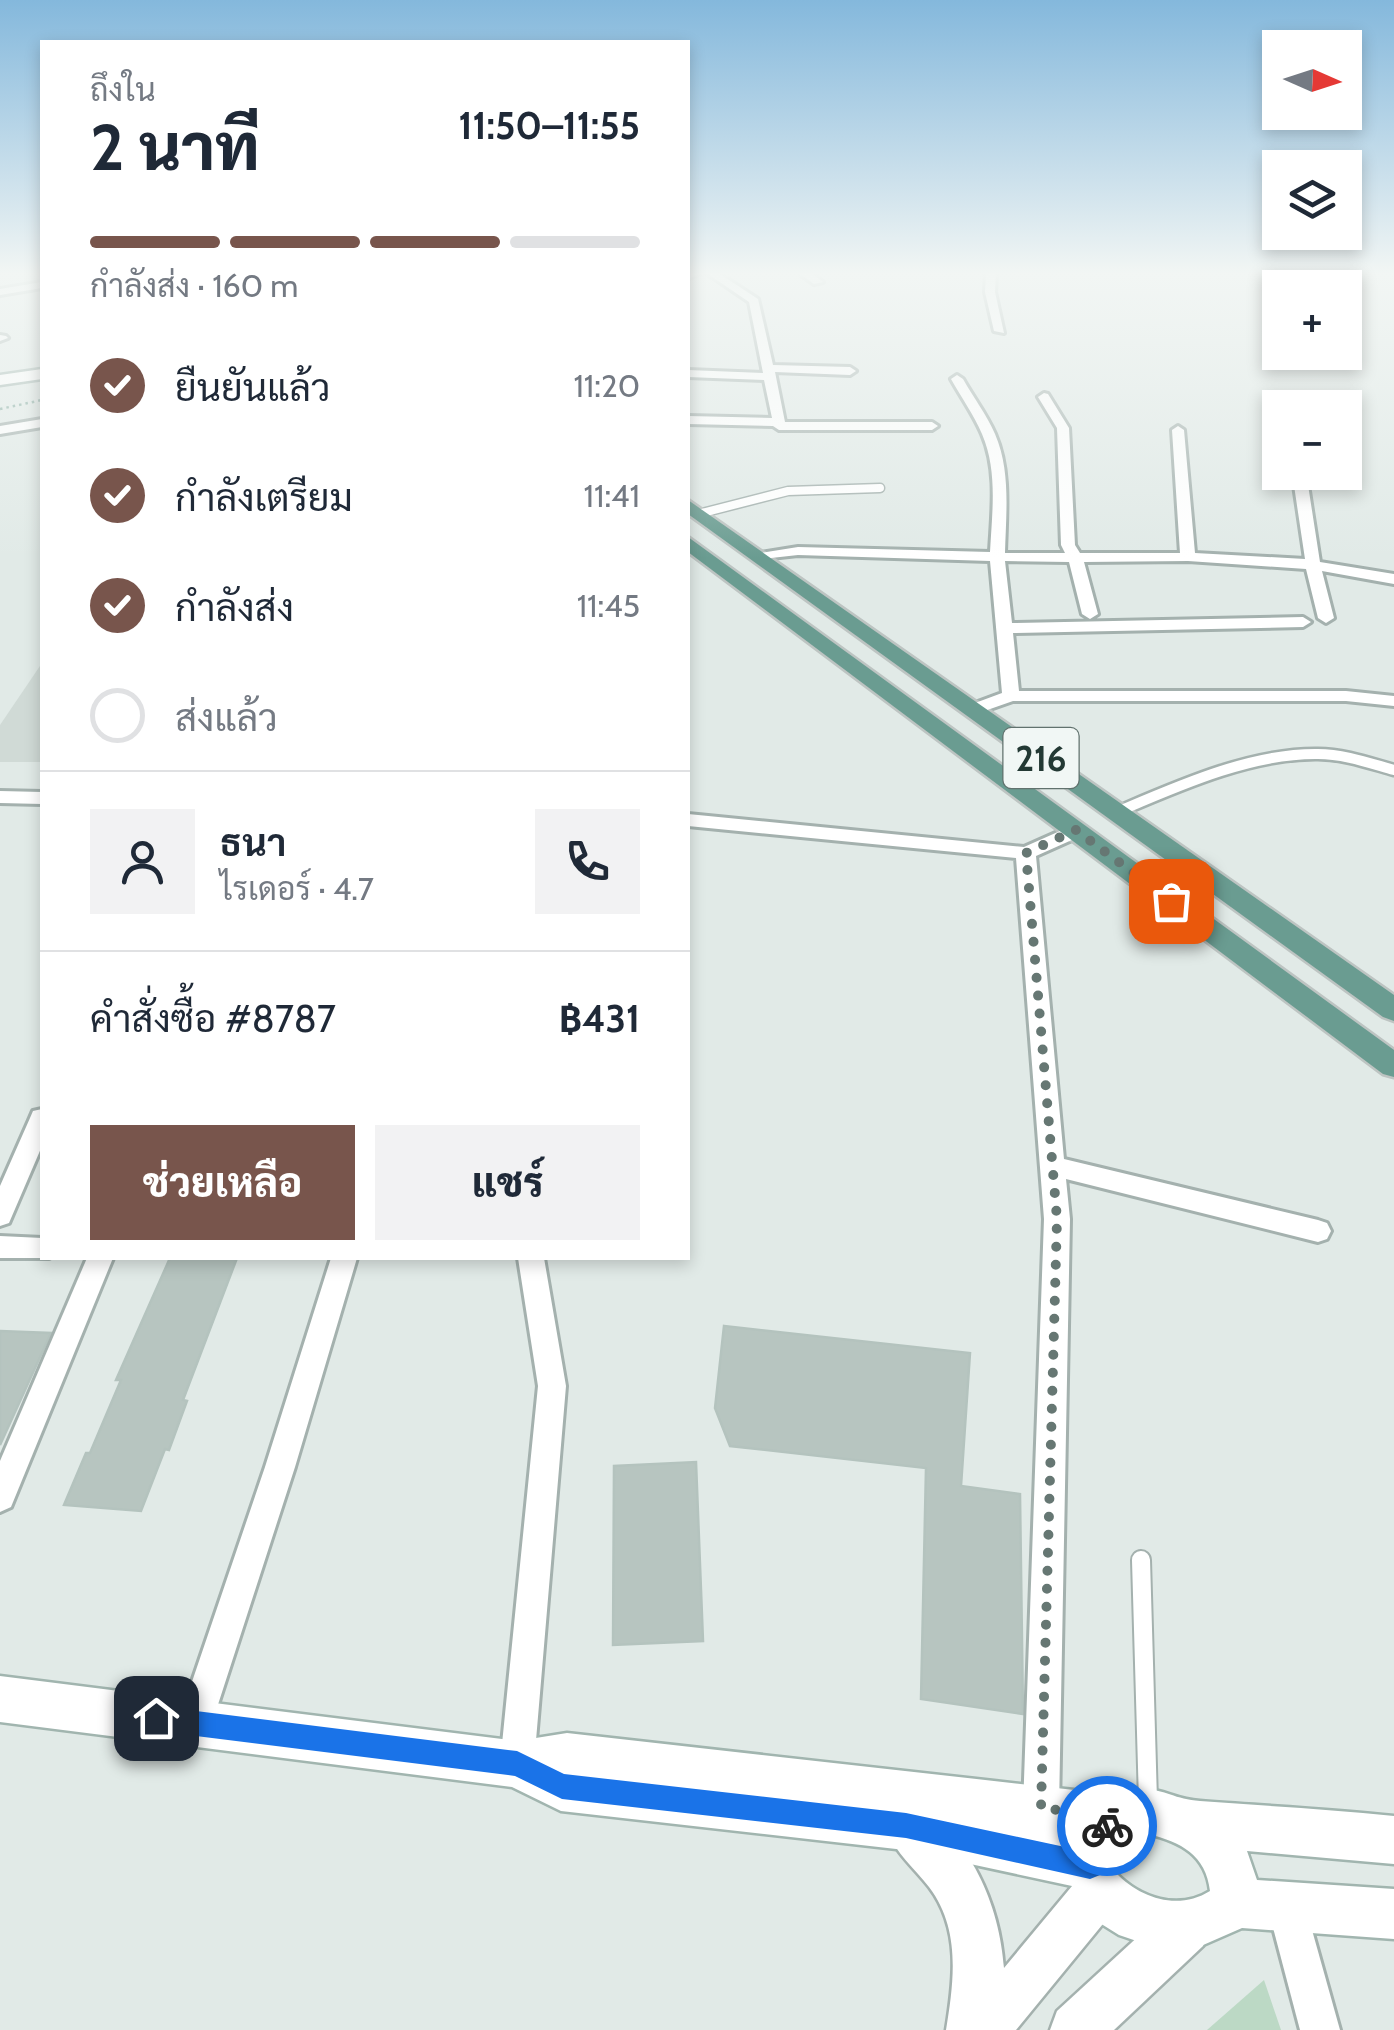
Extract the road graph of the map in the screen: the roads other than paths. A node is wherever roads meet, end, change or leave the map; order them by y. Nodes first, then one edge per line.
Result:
1 (768, 369) edge
2 (850, 370) dead end
3 (769, 372) junction
4 (40, 374) edge
5 (690, 374) edge
6 (957, 379) dead end
7 (0, 380) edge
8 (1044, 397) dead end
9 (690, 420) edge
10 (40, 424) edge
11 (932, 426) dead end
12 (779, 429) junction
13 (0, 430) edge
14 (1178, 430) dead end
15 (880, 488) dead end
16 (1302, 490) edge
17 (693, 510) edge
18 (690, 544) edge
19 (759, 557) junction
20 (1188, 557) junction
21 (997, 558) junction
22 (1076, 559) junction
23 (1313, 565) junction
24 (1394, 579) edge
25 (1090, 614) dead end
26 (1326, 618) dead end
27 (1303, 622) dead end
28 (1004, 628) junction
29 (1011, 696) junction
30 (1394, 701) edge
31 (974, 710) junction
32 (1394, 770) edge
33 (0, 797) edge
34 (40, 798) edge
35 (1117, 812) junction
36 (690, 820) edge
37 (1076, 830) junction
38 (1026, 853) junction
39 (1394, 1010) edge
40 (1394, 1066) edge
41 (40, 1123) edge
42 (1052, 1166) junction
43 (0, 1216) edge
44 (1318, 1231) dead end
45 (0, 1248) edge
46 (40, 1249) edge
47 (99, 1260) edge
48 (343, 1260) edge
49 (531, 1260) edge
50 (0, 1497) edge
51 (1141, 1560) dead end
52 (0, 1699) edge
53 (195, 1723) junction
54 (517, 1764) junction
55 (1041, 1808) junction
56 (1132, 1813) junction
57 (906, 1826) junction
58 (1200, 1826) junction
59 (1394, 1840) edge
60 (1094, 1878) junction
61 (1236, 1903) junction
62 (1286, 1905) junction
63 (1394, 1914) edge
64 (1185, 1928) junction
65 (972, 2030) edge
66 (980, 2030) edge
67 (1076, 2030) edge
68 (1320, 2030) edge

1 - 3 street
2 - 3 street
3 - 5 street
3 - 12 street
4 - 7 main road
6 - 21 street
8 - 22 street
9 - 12 street
10 - 13 street
11 - 12 street
14 - 20 street
15 - 17 lane
16 - 23 street
17 - 19 main road, 216
18 - 37 main road, 216
19 - 21 street
19 - 31 main road, 216
20 - 22 street
20 - 23 street
21 - 22 street
21 - 28 street
22 - 25 street
23 - 24 street
23 - 26 street
27 - 28 street
28 - 29 street
29 - 30 street
29 - 31 street
31 - 35 main road, 216
32 - 35 lane
33 - 34 street
35 - 39 main road, 216
36 - 38 street
37 - 38 street
37 - 40 main road, 216
38 - 42 street
41 - 43 street
42 - 44 street
42 - 55 street
45 - 46 street
47 - 50 street
48 - 53 street
49 - 54 street
51 - 56 lane
52 - 53 main road
53 - 54 main road
54 - 55 main road
54 - 57 main road
55 - 56 main road
56 - 58 main road
56 - 60 main road
57 - 60 main road
57 - 65 main road
58 - 59 main road
58 - 61 main road
60 - 64 main road
60 - 66 main road
61 - 62 main road
61 - 64 main road
62 - 63 main road
62 - 68 street
64 - 67 main road

